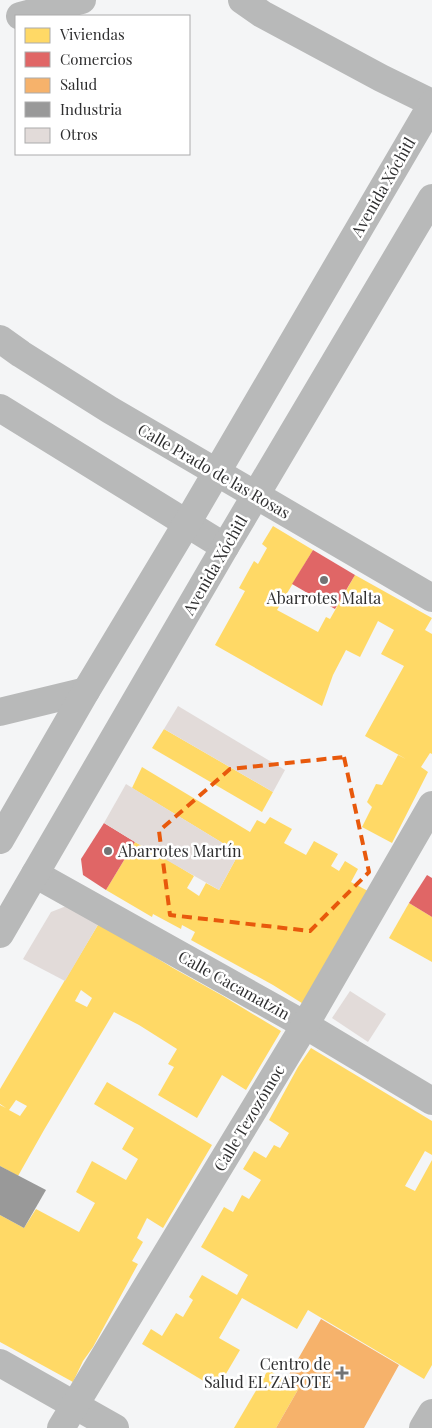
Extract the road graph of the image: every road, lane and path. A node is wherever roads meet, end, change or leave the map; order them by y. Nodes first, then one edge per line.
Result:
1 (82, 0) edge
2 (242, 0) edge
3 (24, 15) edge
4 (15, 17) edge
5 (0, 22) edge
6 (432, 104) edge
7 (432, 198) edge
8 (0, 339) edge
9 (0, 408) edge
10 (216, 472) junction
11 (256, 495) junction
12 (186, 523) junction
13 (226, 547) junction
14 (432, 598) edge
15 (86, 690) junction
16 (0, 712) edge
17 (432, 805) edge
18 (0, 840) edge
19 (34, 874) junction
20 (0, 934) edge
21 (305, 1025) junction
22 (432, 1101) edge
23 (0, 1363) edge
24 (75, 1405) junction
25 (432, 1413) edge
26 (61, 1428) edge
27 (115, 1428) edge
28 (423, 1428) edge

1 - 3 street
2 - 6 street
4 - 5 street
6 - 10 street, Avenida Xóchitl
7 - 11 street, Avenida Xóchitl
8 - 10 street, Calle Prado de las Rosas
9 - 12 street
10 - 11 street, Calle Prado de las Rosas
10 - 12 street, Avenida Xóchitl
11 - 13 street, Avenida Xóchitl
11 - 14 street, Calle Prado de las Rosas
12 - 13 street
12 - 15 street, Avenida Xóchitl
13 - 19 street, Avenida Xóchitl
15 - 16 street
15 - 18 street, Avenida Xóchitl
17 - 21 street, Calle Tezozómoc
19 - 20 street, Avenida Xóchitl
19 - 21 street, Calle Cacamatzin
21 - 22 street, Calle Cacamatzin
21 - 24 street, Calle Tezozómoc
23 - 24 street
24 - 26 street, Calle Tezozómoc
24 - 27 street
25 - 28 street

